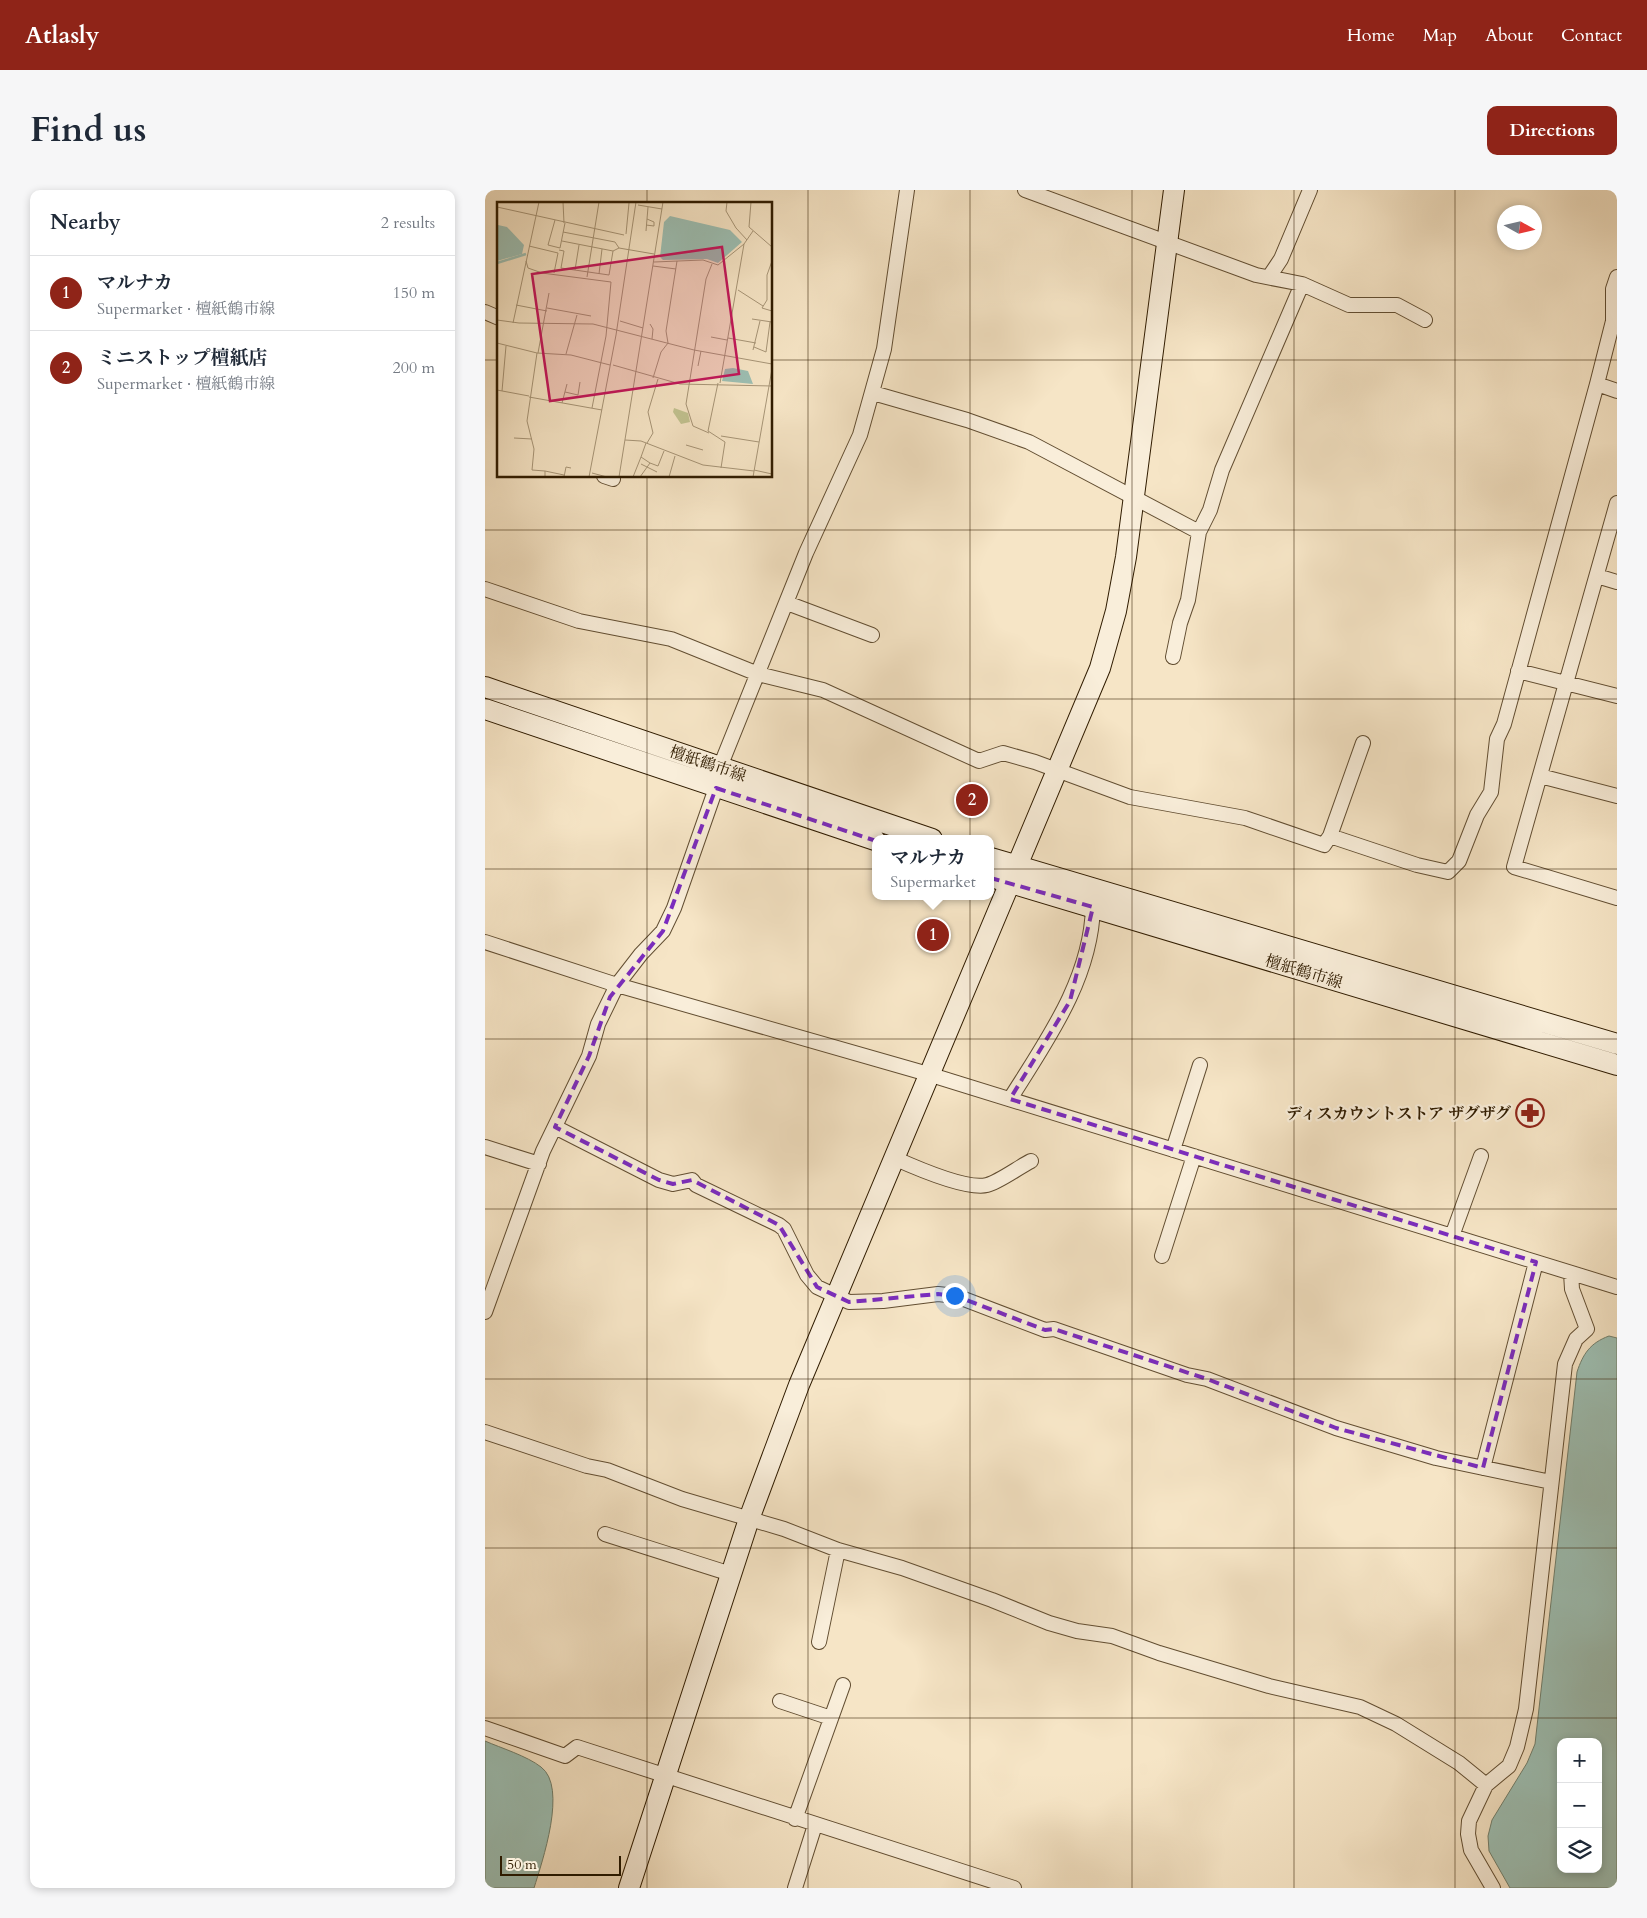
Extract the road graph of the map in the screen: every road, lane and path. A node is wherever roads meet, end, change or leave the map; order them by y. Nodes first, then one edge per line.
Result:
1 (907, 190) edge
2 (1025, 190) edge
3 (1174, 190) edge
4 (1310, 190) edge
5 (1167, 242) junction
6 (1269, 277) junction
7 (1617, 277) edge
8 (1302, 284) junction
9 (485, 312) edge
10 (497, 317) edge
11 (1425, 320) dead end
12 (1597, 384) junction
13 (1617, 391) edge
14 (873, 393) junction
15 (1134, 496) junction
16 (1617, 503) edge
17 (1199, 532) junction
18 (1597, 576) junction
19 (1617, 582) edge
20 (485, 589) edge
21 (787, 602) junction
22 (872, 635) dead end
23 (1173, 656) dead end
24 (1518, 671) junction
25 (758, 674) junction
26 (1567, 685) junction
27 (485, 687) edge
28 (1617, 696) edge
29 (485, 710) edge
30 (1363, 743) dead end
31 (720, 767) junction
32 (1057, 770) junction
33 (1540, 776) junction
34 (716, 788) junction
35 (1617, 796) edge
36 (920, 835) edge
37 (1331, 836) junction
38 (872, 839) edge
39 (994, 859) edge
40 (1018, 865) junction
41 (994, 879) edge
42 (1010, 883) junction
43 (1617, 898) edge
44 (1093, 907) junction
45 (485, 942) edge
46 (617, 985) junction
47 (1617, 1044) edge
48 (1617, 1065) edge
49 (1200, 1066) dead end
50 (928, 1074) junction
51 (1010, 1099) junction
52 (555, 1127) junction
53 (485, 1147) edge
54 (1173, 1150) junction
55 (1194, 1156) junction
56 (1481, 1156) dead end
57 (894, 1158) junction
58 (1031, 1161) dead end
59 (539, 1164) junction
60 (1452, 1236) junction
61 (1162, 1256) dead end
62 (1536, 1262) junction
63 (1571, 1273) junction
64 (1617, 1287) edge
65 (837, 1296) junction
66 (485, 1312) edge
67 (485, 1432) edge
68 (1483, 1468) junction
69 (1551, 1482) junction
70 (749, 1519) junction
71 (605, 1534) dead end
72 (838, 1550) junction
73 (731, 1574) junction
74 (819, 1642) dead end
75 (843, 1685) dead end
76 (780, 1701) dead end
77 (831, 1718) junction
78 (485, 1728) edge
79 (665, 1777) junction
80 (1486, 1785) junction
81 (795, 1819) junction
82 (815, 1825) junction
83 (629, 1888) edge
84 (795, 1888) edge
85 (1014, 1888) edge
86 (1493, 1888) edge

1 - 14 street
2 - 5 street
3 - 5 main road
4 - 6 street
5 - 6 street
5 - 15 main road
6 - 8 street
7 - 12 street
8 - 11 street
8 - 17 street
9 - 10 street
12 - 13 street
12 - 24 street
14 - 15 street
14 - 21 street
15 - 17 street
15 - 32 main road
16 - 18 street
17 - 23 street
18 - 19 street
18 - 26 street
20 - 25 street
21 - 22 street
21 - 25 street
24 - 26 street
24 - 37 street
25 - 31 street
25 - 32 street
26 - 28 street
26 - 33 street
27 - 31 main road, 檀紙鶴市線
29 - 34 main road, 檀紙鶴市線
30 - 37 street
31 - 36 main road, 檀紙鶴市線
32 - 37 street
32 - 40 main road
33 - 35 street
33 - 43 street
34 - 38 main road, 檀紙鶴市線
34 - 46 street
39 - 40 main road, 檀紙鶴市線
40 - 42 main road
40 - 47 main road, 檀紙鶴市線
41 - 42 main road, 檀紙鶴市線
42 - 44 main road, 檀紙鶴市線
42 - 50 main road
44 - 48 main road, 檀紙鶴市線
44 - 51 street
45 - 46 street
46 - 50 street
46 - 52 street
49 - 54 street
50 - 51 street
50 - 57 main road
51 - 54 street
52 - 59 street
52 - 65 street
53 - 59 street
54 - 55 street
55 - 60 street
55 - 61 street
56 - 60 street
57 - 58 street
57 - 65 main road
59 - 66 street
60 - 62 street
62 - 63 street
62 - 68 street
63 - 64 street
63 - 69 street
65 - 68 street
65 - 70 main road
67 - 70 street
68 - 69 street
69 - 80 street
70 - 72 street
70 - 73 main road
71 - 73 street
72 - 74 street
72 - 80 street
73 - 79 main road
75 - 77 street
76 - 77 street
77 - 81 street
78 - 79 street
79 - 81 street
79 - 83 main road
80 - 86 street
81 - 82 street
82 - 84 street
82 - 85 street

